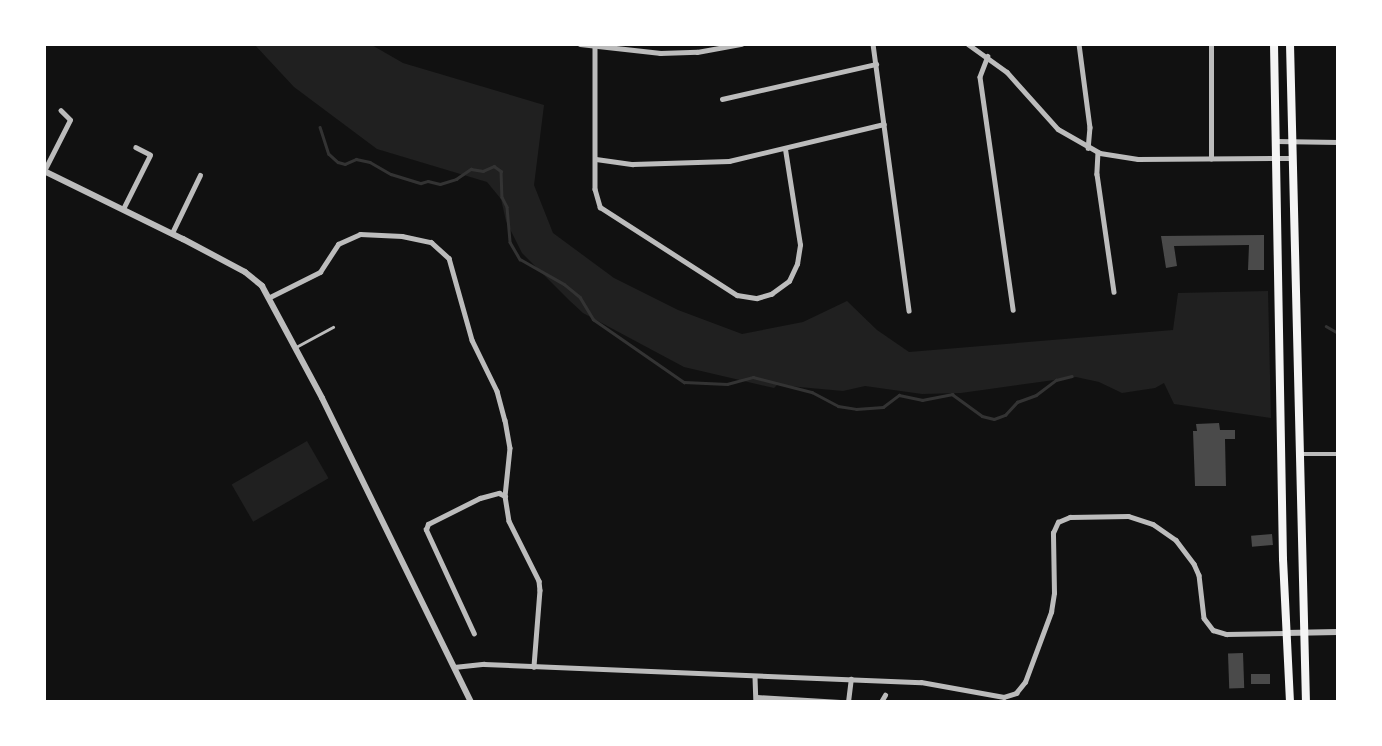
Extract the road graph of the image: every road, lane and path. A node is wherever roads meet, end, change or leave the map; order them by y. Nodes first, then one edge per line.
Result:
1 (580, 44) edge
2 (741, 44) edge
3 (873, 44) edge
4 (968, 44) edge
5 (1079, 44) edge
6 (1211, 44) edge
7 (1274, 44) edge
8 (1290, 44) edge
9 (595, 46) junction
10 (988, 56) junction
11 (876, 64) junction
12 (722, 99) dead end
13 (61, 111) dead end
14 (884, 124) junction
15 (1275, 141) junction
16 (1293, 142) junction
17 (1338, 142) edge
18 (136, 148) dead end
19 (1088, 148) junction
20 (785, 149) junction
21 (1098, 152) junction
22 (1276, 158) junction
23 (596, 159) junction
24 (1211, 159) junction
25 (1294, 159) junction
26 (44, 171) edge
27 (200, 175) dead end
28 (124, 209) junction
29 (172, 233) junction
30 (1114, 292) dead end
31 (270, 297) junction
32 (1013, 310) dead end
33 (909, 311) dead end
34 (333, 327) dead end
35 (296, 347) junction
36 (1299, 454) junction
37 (1338, 454) edge
38 (505, 496) junction
39 (1338, 632) edge
40 (1286, 633) junction
41 (1304, 633) junction
42 (474, 634) dead end
43 (452, 667) junction
44 (534, 667) junction
45 (755, 677) junction
46 (851, 679) junction
47 (885, 695) dead end
48 (756, 700) edge
49 (471, 702) edge
50 (840, 702) edge
51 (848, 702) edge
52 (881, 702) edge
53 (1290, 702) edge
54 (1306, 702) edge

1 - 9 street
2 - 9 street
3 - 11 street
4 - 10 street
5 - 19 street
6 - 24 street
7 - 15 main road
8 - 16 main road
9 - 23 street
10 - 19 street
10 - 32 street
11 - 12 street
11 - 14 street
13 - 26 street
14 - 20 street
14 - 33 street
15 - 16 street
15 - 22 main road
16 - 17 street
16 - 25 main road
18 - 28 street
19 - 21 street
20 - 23 street
20 - 23 street
21 - 24 street
21 - 30 street
22 - 24 street
22 - 25 street
22 - 40 main road
25 - 36 main road
26 - 28 street
27 - 29 street
28 - 29 street
29 - 31 street
31 - 35 street
31 - 38 street
34 - 35 lane
35 - 43 street
36 - 37 street
36 - 41 main road
38 - 42 street
38 - 44 street
39 - 41 street
40 - 41 street
40 - 46 street
40 - 53 main road
41 - 54 main road
43 - 44 street
43 - 49 street
44 - 45 street
45 - 46 street
45 - 48 street
46 - 51 street
47 - 52 street
48 - 50 street

